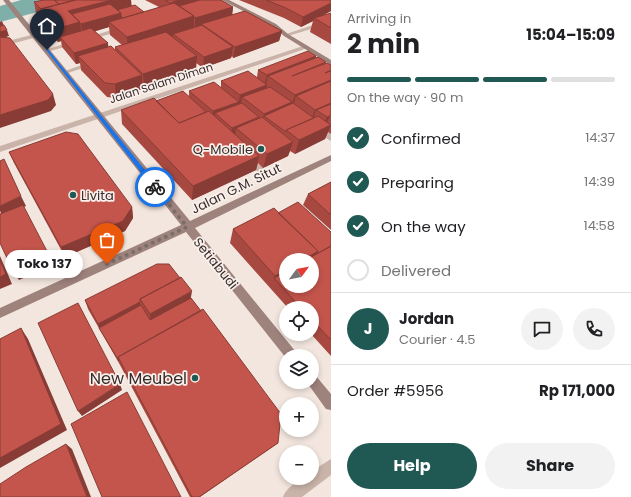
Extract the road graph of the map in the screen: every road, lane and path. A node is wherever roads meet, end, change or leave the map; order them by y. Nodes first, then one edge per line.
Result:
1 (6, 0) edge
2 (224, 0) edge
3 (217, 2) edge
4 (256, 15) junction
5 (62, 16) edge
6 (248, 17) edge
7 (331, 21) edge
8 (25, 23) junction
9 (128, 27) edge
10 (286, 35) junction
11 (35, 36) junction
12 (0, 45) edge
13 (306, 47) junction
14 (47, 50) junction
15 (103, 60) edge
16 (331, 63) edge
17 (65, 72) junction
18 (99, 115) junction
19 (312, 125) edge
20 (331, 138) edge
21 (0, 149) edge
22 (243, 154) edge
23 (331, 158) edge
24 (261, 170) dead end
25 (187, 227) junction
26 (0, 313) edge
27 (286, 349) edge
28 (319, 389) edge
29 (331, 404) edge
30 (331, 466) edge
31 (290, 497) edge

1 - 8 main road, Setiabudi
2 - 3 street
2 - 4 main road
4 - 6 street
4 - 10 main road
5 - 8 street
7 - 10 street
8 - 11 main road, Setiabudi
9 - 14 street
10 - 13 main road
11 - 12 street
11 - 14 main road, Setiabudi
13 - 16 main road
13 - 18 street, Jalan Salam Diman
14 - 17 main road, Setiabudi
15 - 17 street
17 - 18 main road, Setiabudi
18 - 21 street, Jalan Salam Diman
18 - 25 main road, Setiabudi
19 - 20 street
22 - 24 street
23 - 25 main road, Jalan G.M. Situt
25 - 26 main road, Jalan G.M. Situt
25 - 27 main road, Setiabudi
28 - 29 main road
30 - 31 street

